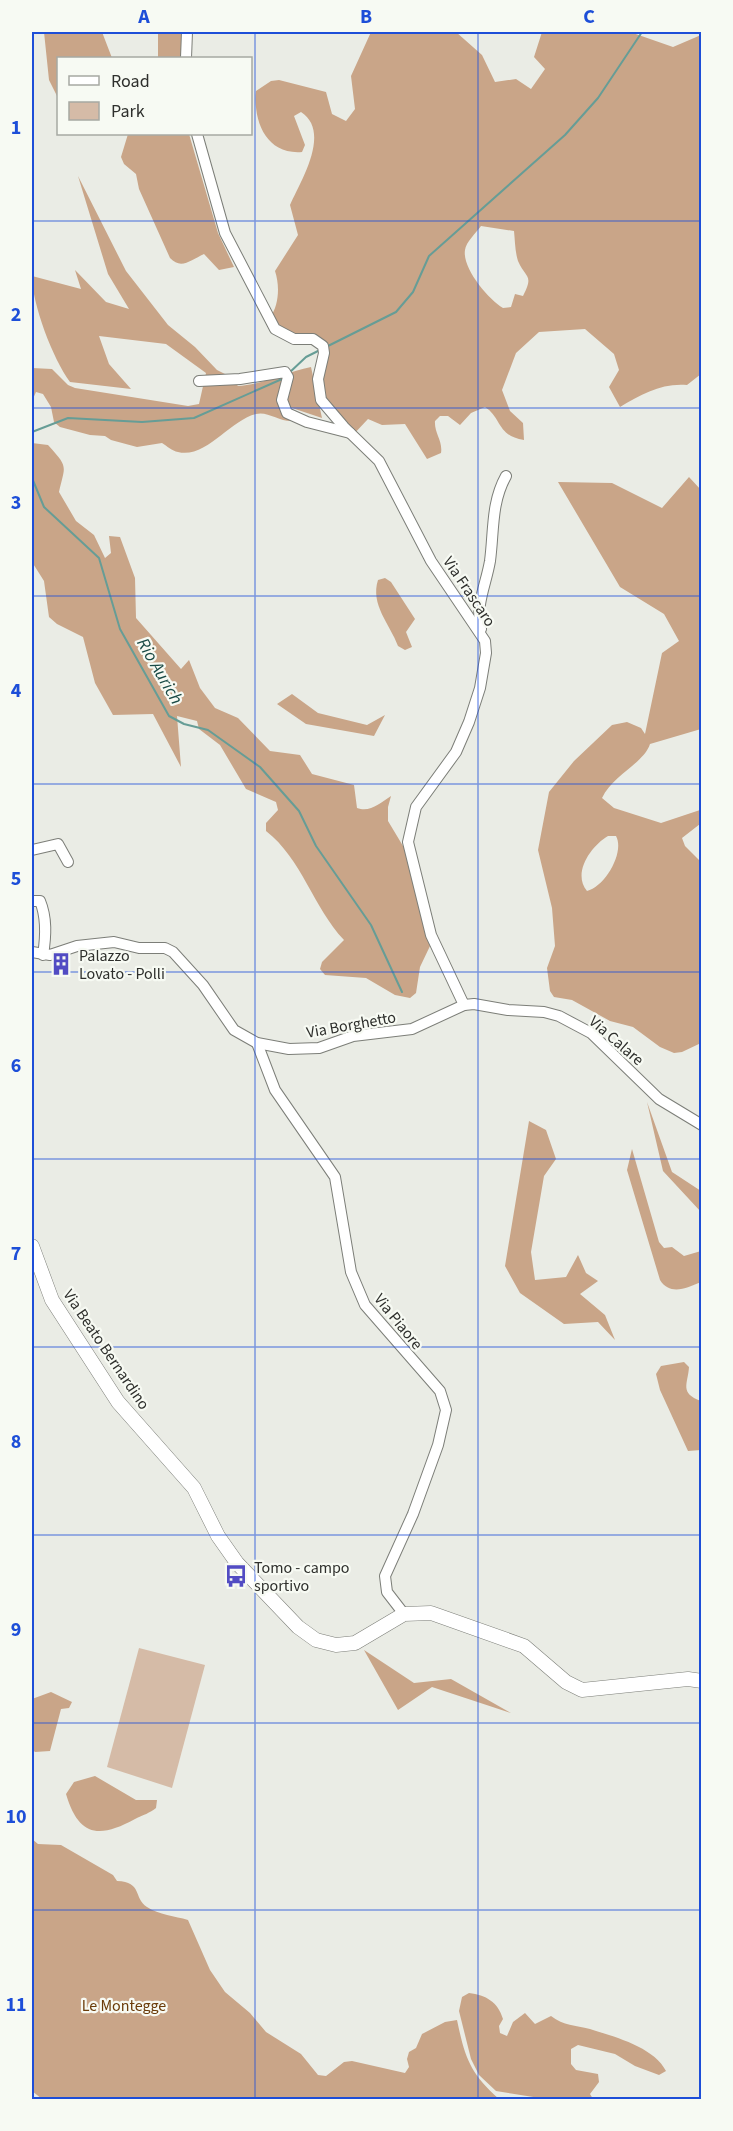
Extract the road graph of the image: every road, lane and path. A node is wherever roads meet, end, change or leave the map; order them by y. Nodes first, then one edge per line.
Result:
1 (187, 32) edge
2 (186, 57) edge
3 (197, 135) edge
4 (199, 381) dead end
5 (350, 433) junction
6 (506, 476) dead end
7 (485, 641) junction
8 (33, 850) edge
9 (68, 862) dead end
10 (32, 901) edge
11 (32, 952) edge
12 (43, 955) junction
13 (464, 1005) junction
14 (258, 1043) junction
15 (702, 1125) edge
16 (32, 1246) edge
17 (404, 1614) junction
18 (702, 1681) edge

1 - 2 street
3 - 5 street, Via Frascaro
4 - 5 street
5 - 7 street, Via Frascaro
6 - 7 street
7 - 13 street, Via Frascaro
8 - 9 street
10 - 12 street
11 - 12 street, Via Borghetto
12 - 14 street, Via Borghetto
13 - 14 street, Via Borghetto
13 - 15 street, Via Calare
14 - 17 street, Via Piaore
16 - 17 street, Via Beato Bernardino
17 - 18 street

